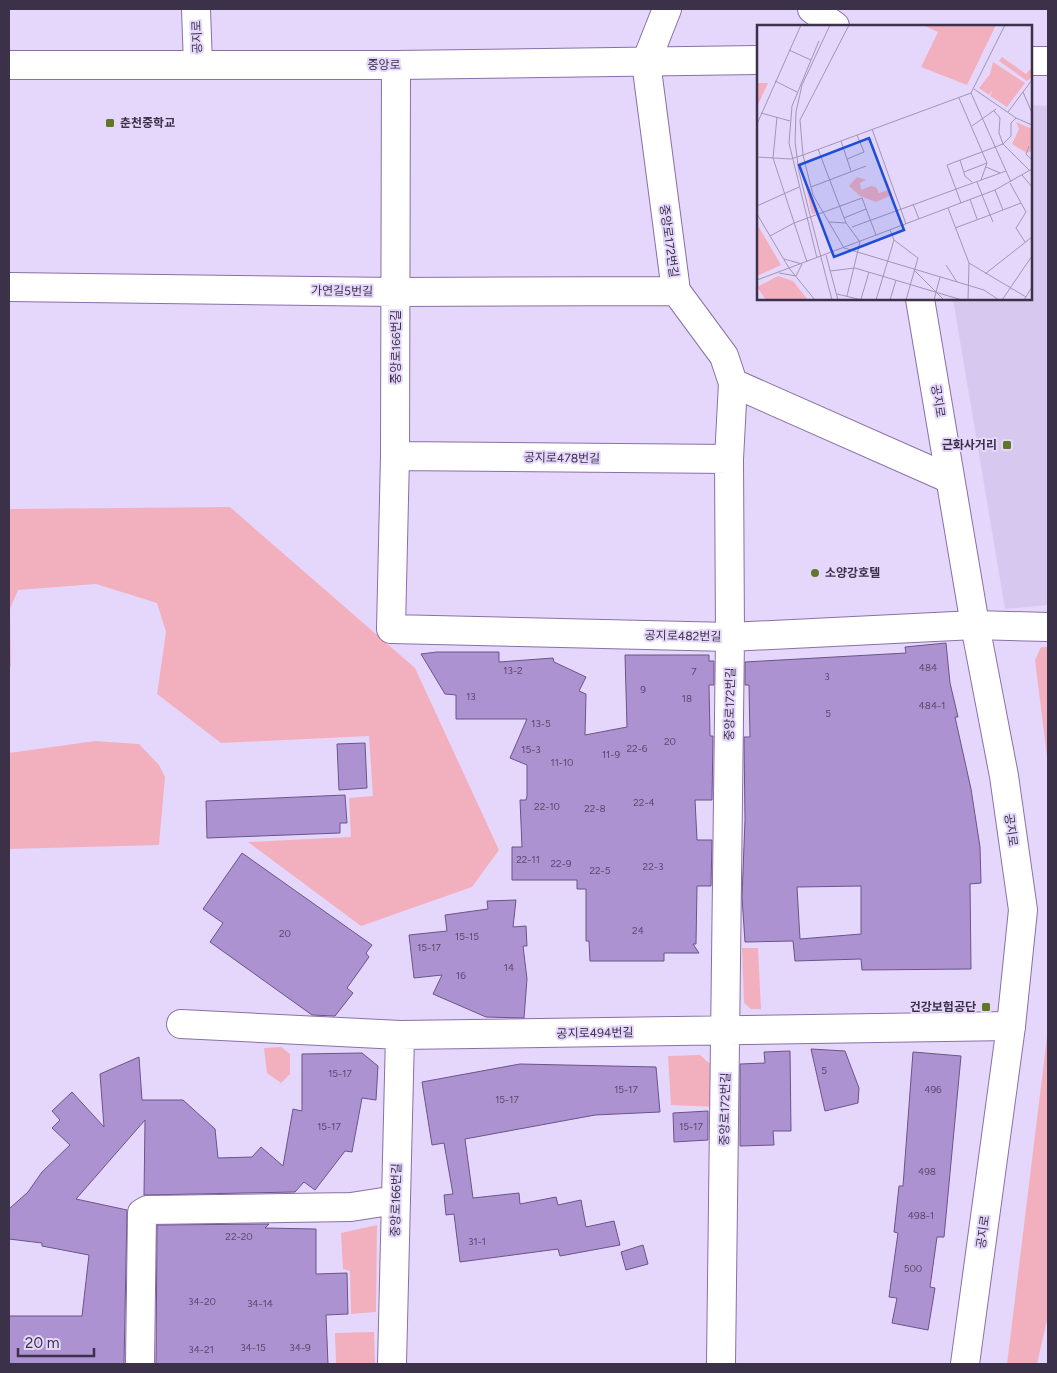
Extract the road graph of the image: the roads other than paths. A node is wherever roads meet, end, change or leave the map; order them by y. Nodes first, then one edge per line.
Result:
1 (196, 9) edge
2 (667, 9) edge
3 (812, 9) edge
4 (834, 25) edge
5 (757, 60) edge
6 (1032, 61) edge
7 (1048, 61) edge
8 (646, 62) junction
9 (9, 65) edge
10 (198, 65) junction
11 (396, 66) junction
12 (9, 287) edge
13 (676, 291) junction
14 (396, 292) junction
15 (920, 300) edge
16 (733, 384) junction
17 (396, 456) junction
18 (729, 460) junction
19 (950, 479) junction
20 (975, 625) junction
21 (1048, 627) edge
22 (391, 629) joint
23 (730, 637) junction
24 (180, 1024) dead end
25 (1011, 1026) junction
26 (727, 1031) junction
27 (400, 1035) junction
28 (396, 1200) junction
29 (140, 1364) edge
30 (392, 1364) edge
31 (721, 1364) edge
32 (965, 1364) edge

1 - 10 street, 공지로
2 - 8 street
3 - 4 street
5 - 8 street, 중앙로
6 - 7 street
8 - 11 street, 중앙로
8 - 13 street, 중앙로172번길
9 - 10 street, 중앙로
10 - 11 street, 중앙로
11 - 14 street, 중앙로166번길
12 - 14 street, 가연길5번길
13 - 14 street, 가연길5번길
13 - 16 street, 중앙로172번길
14 - 17 street, 중앙로166번길
15 - 19 street, 공지로
16 - 18 street, 중앙로172번길
16 - 19 street
17 - 18 street, 공지로478번길
17 - 22 street, 중앙로166번길
18 - 23 street, 중앙로172번길
19 - 20 street, 공지로
20 - 21 street, 공지로482번길
20 - 23 street, 공지로482번길
20 - 25 street, 공지로
22 - 23 street, 공지로482번길
23 - 26 street, 중앙로172번길
24 - 27 street, 공지로494번길
25 - 26 street, 공지로494번길
25 - 32 street, 공지로
26 - 27 street, 공지로494번길
26 - 31 street, 중앙로172번길
27 - 28 street, 중앙로166번길
28 - 29 street
28 - 30 street, 중앙로166번길

